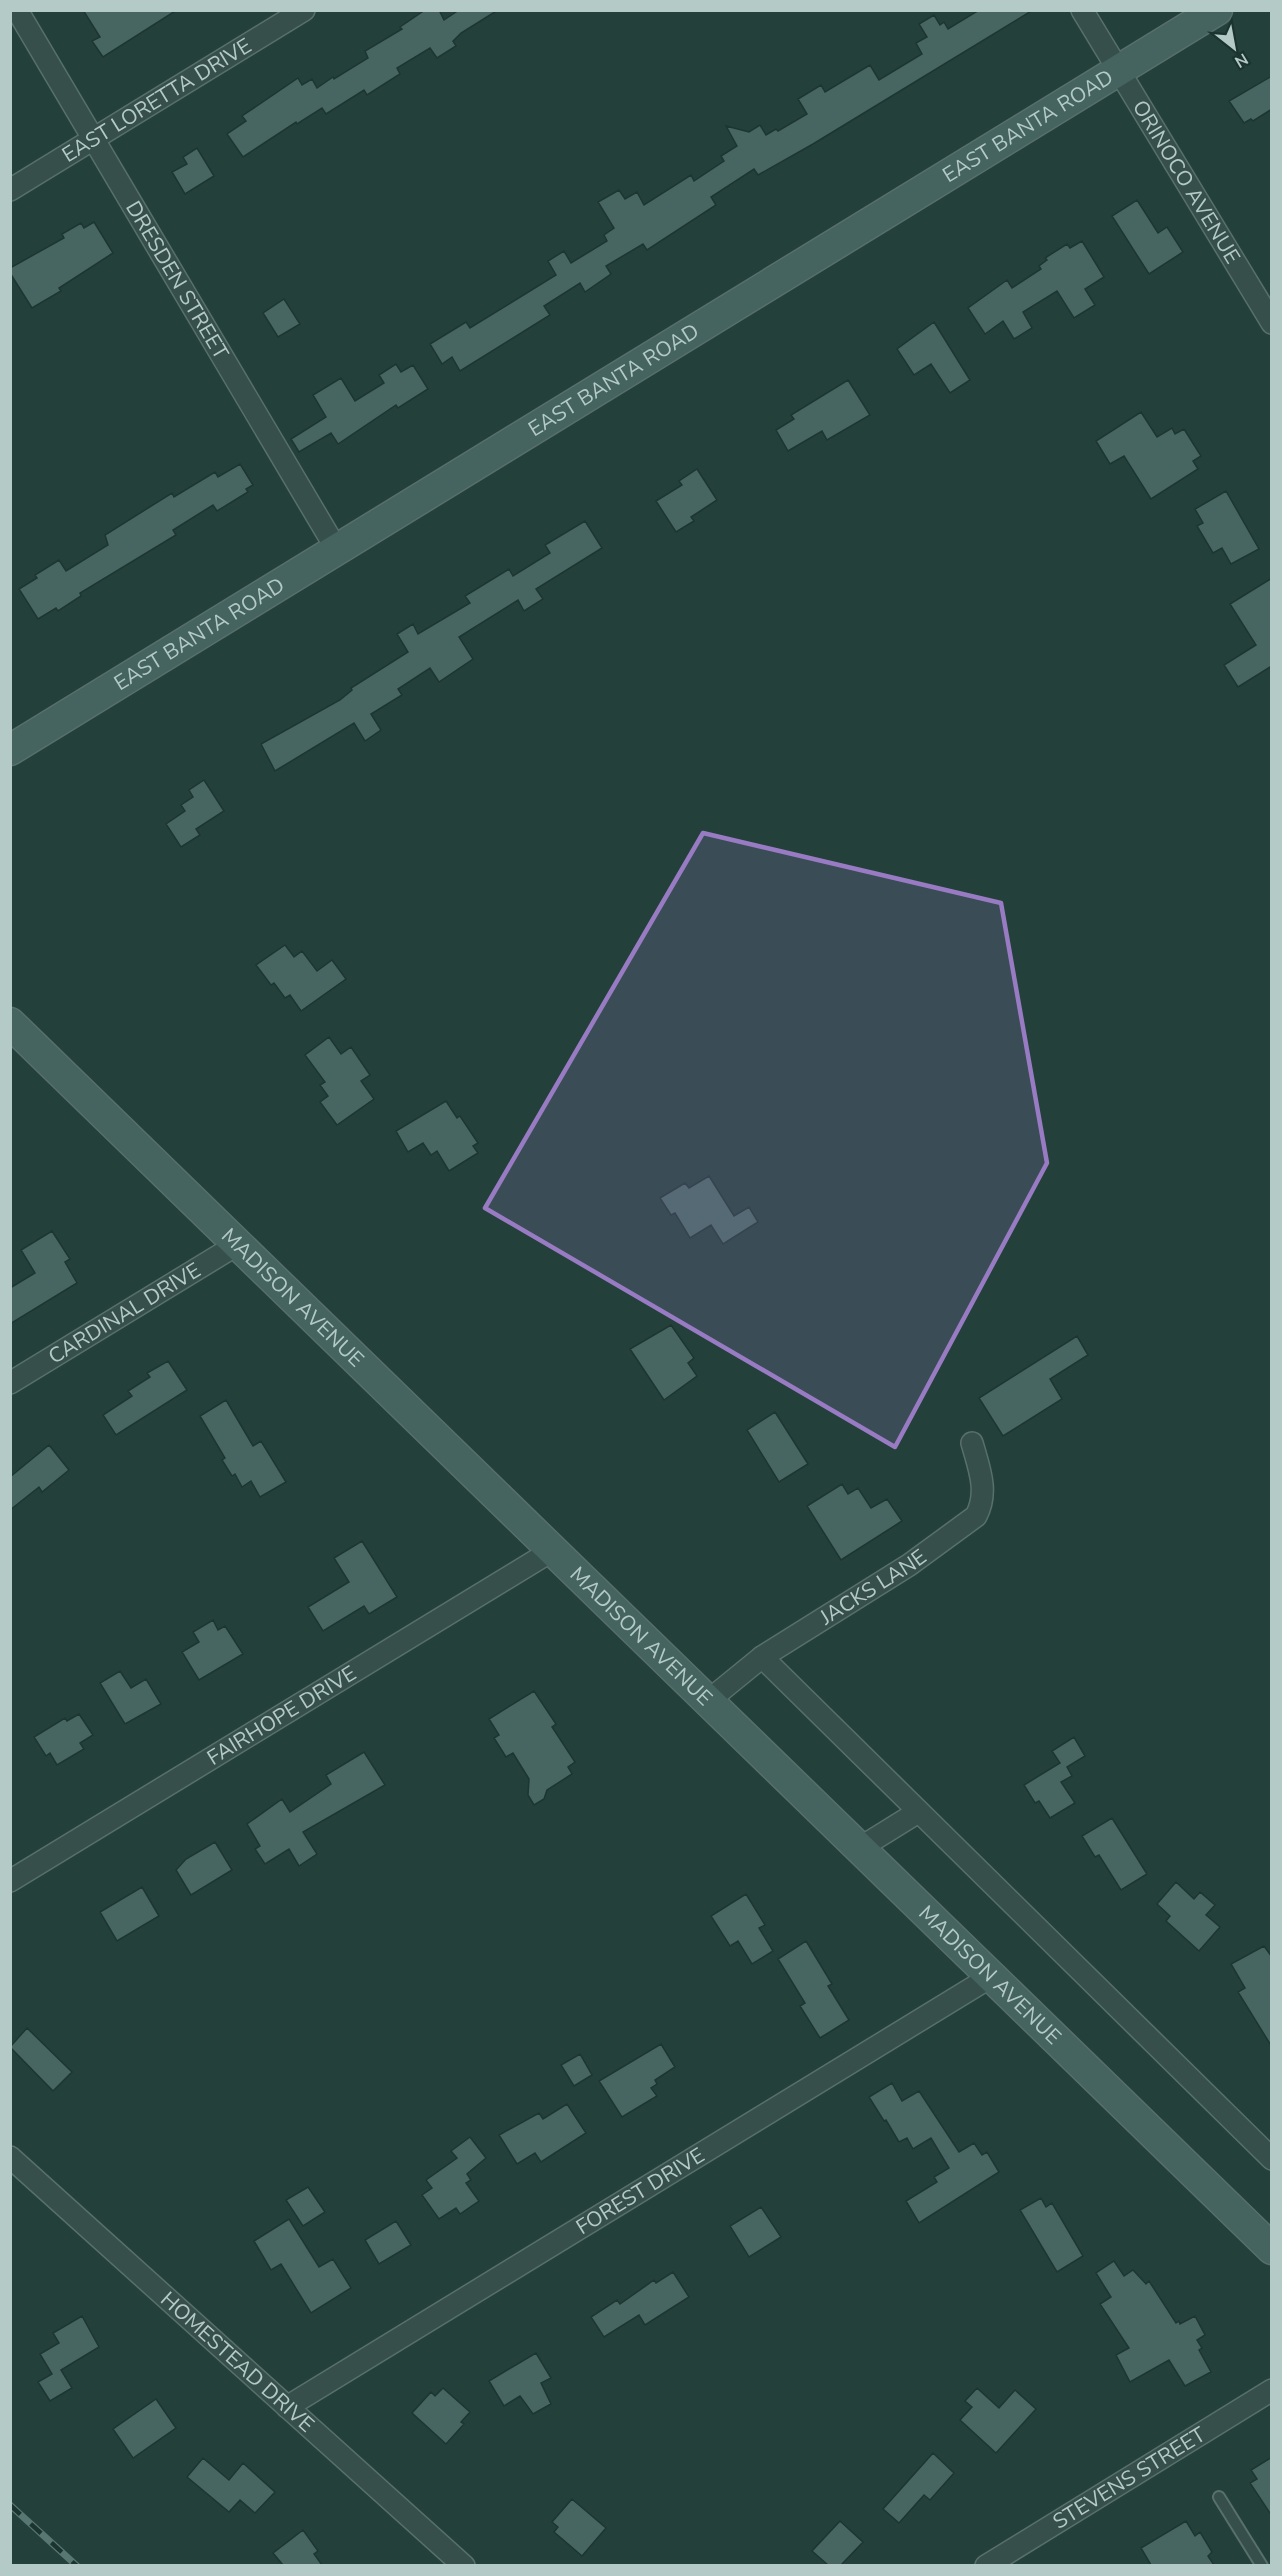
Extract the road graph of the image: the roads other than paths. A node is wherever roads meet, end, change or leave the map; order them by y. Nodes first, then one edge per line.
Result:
1 (17, 10) edge
2 (304, 10) edge
3 (1082, 10) edge
4 (1217, 10) edge
5 (1119, 71) junction
6 (93, 139) junction
7 (10, 190) edge
8 (1272, 323) edge
9 (337, 550) junction
10 (10, 750) edge
11 (10, 1023) edge
12 (238, 1244) junction
13 (10, 1383) edge
14 (972, 1443) dead end
15 (553, 1550) junction
16 (762, 1657) junction
17 (708, 1701) junction
18 (918, 1812) junction
19 (860, 1848) junction
20 (10, 1881) edge
21 (992, 1976) junction
22 (10, 2157) edge
23 (1272, 2158) edge
24 (1272, 2249) edge
25 (1272, 2390) edge
26 (287, 2407) junction
27 (1220, 2497) dead end
28 (464, 2565) edge
29 (986, 2565) edge
30 (1262, 2565) edge

1 - 6 street, DRESDEN STREET
2 - 6 street, EAST LORETTA DRIVE
3 - 5 street, ORINOCO AVENUE
4 - 5 main road, EAST BANTA ROAD
5 - 8 street, ORINOCO AVENUE
5 - 9 main road, EAST BANTA ROAD
6 - 7 street, EAST LORETTA DRIVE
6 - 9 street, DRESDEN STREET
9 - 10 main road, EAST BANTA ROAD
11 - 12 main road, MADISON AVENUE
12 - 13 street, CARDINAL DRIVE
12 - 15 main road, MADISON AVENUE
14 - 16 street, JACKS LANE
15 - 17 main road, MADISON AVENUE
15 - 20 street, FAIRHOPE DRIVE
16 - 17 street, JACKS LANE
16 - 18 street
17 - 19 main road, MADISON AVENUE
18 - 19 street
18 - 23 street
19 - 21 main road, MADISON AVENUE
21 - 24 main road, MADISON AVENUE
21 - 26 street, FOREST DRIVE
22 - 26 street, HOMESTEAD DRIVE
25 - 29 street, STEVENS STREET
26 - 28 street, HOMESTEAD DRIVE
27 - 30 lane

